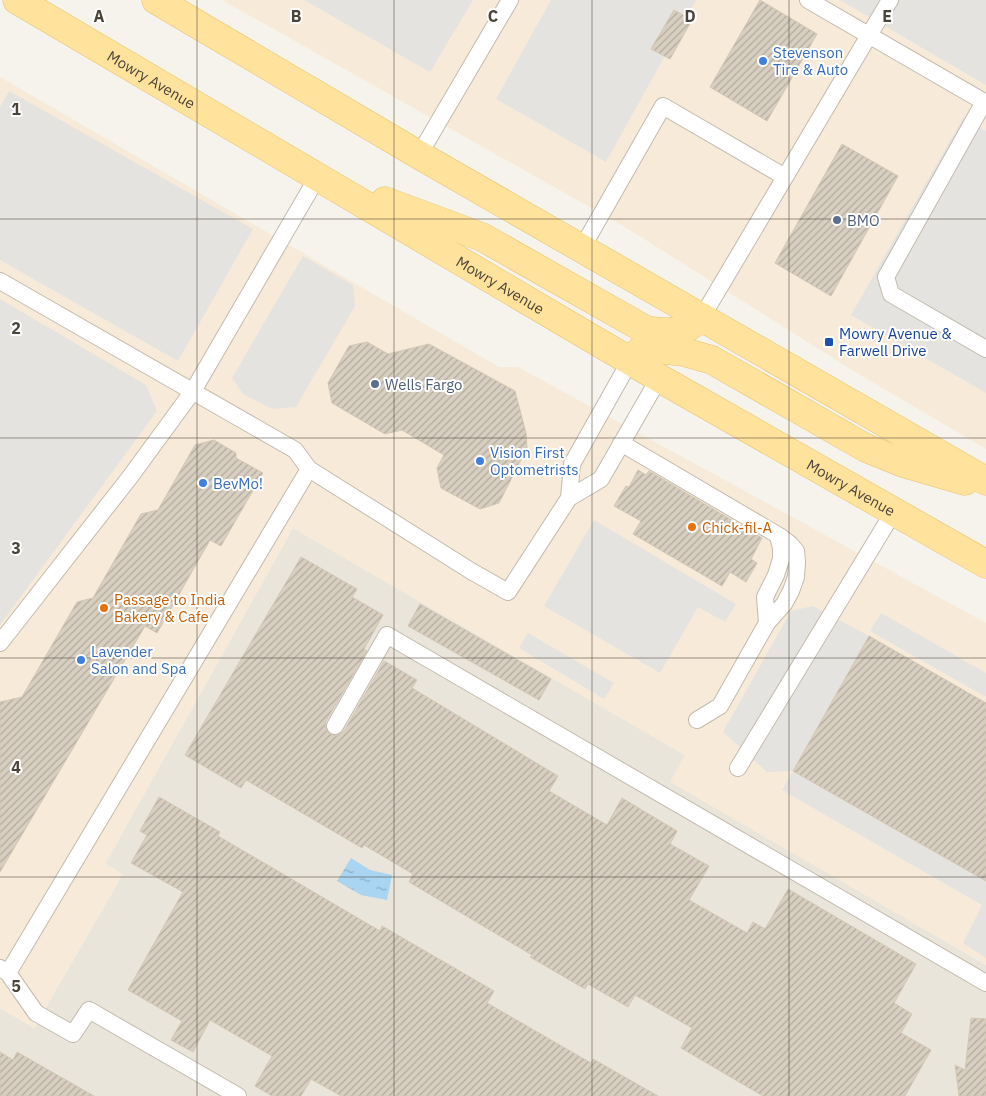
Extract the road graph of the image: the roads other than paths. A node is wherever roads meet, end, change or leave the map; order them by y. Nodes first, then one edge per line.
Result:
1 (17, 0) edge
2 (156, 0) edge
3 (510, 0) edge
4 (808, 0) edge
5 (890, 0) edge
6 (869, 36) junction
7 (985, 103) edge
8 (419, 155) junction
9 (318, 176) junction
10 (785, 177) junction
11 (582, 248) junction
12 (0, 281) edge
13 (702, 317) junction
14 (986, 349) edge
15 (630, 361) junction
16 (659, 378) junction
17 (193, 391) junction
18 (621, 443) junction
19 (309, 468) junction
20 (986, 481) edge
21 (986, 487) edge
22 (569, 498) junction
23 (894, 511) junction
24 (986, 564) edge
25 (0, 643) edge
26 (698, 720) dead end
27 (335, 726) dead end
28 (738, 768) dead end
29 (4, 971) edge
30 (986, 983) edge
31 (238, 1096) edge

1 - 9 main road, Mowry Avenue
2 - 8 main road
3 - 8 lane
4 - 6 lane
5 - 6 lane
6 - 7 lane
6 - 10 lane
7 - 14 lane
8 - 11 main road
9 - 13 main road
9 - 15 main road, Mowry Avenue
9 - 17 lane
10 - 11 lane
10 - 13 lane
11 - 13 main road
12 - 17 lane
13 - 20 main road
15 - 16 main road, Mowry Avenue
15 - 21 main road
15 - 22 lane
16 - 18 lane
16 - 23 main road, Mowry Avenue
17 - 19 lane
17 - 25 lane
18 - 22 lane
18 - 26 lane
19 - 22 lane
19 - 29 lane
23 - 24 main road, Mowry Avenue
23 - 28 lane
27 - 30 lane
29 - 31 lane

